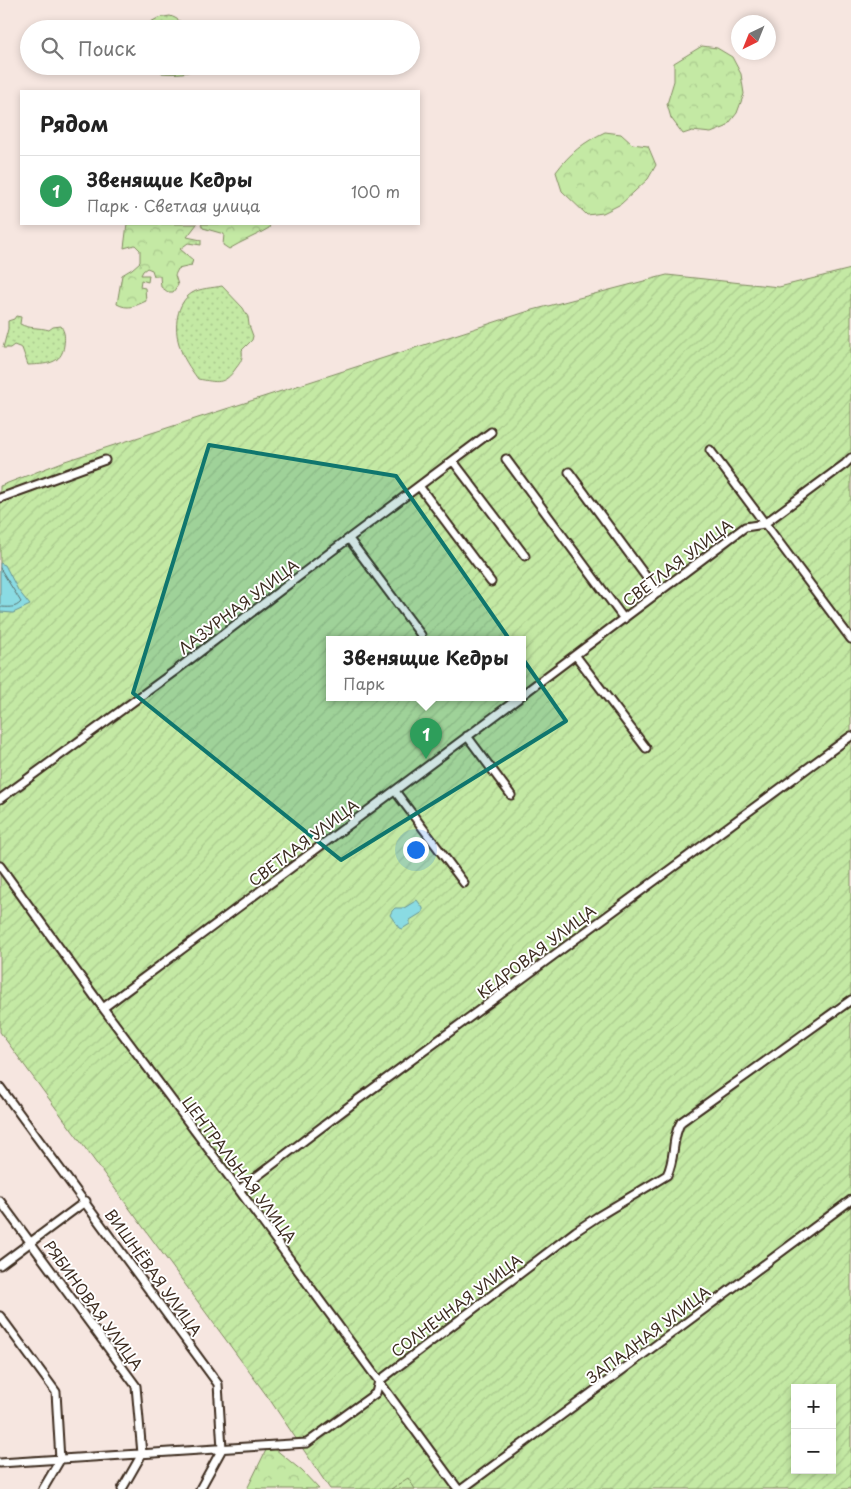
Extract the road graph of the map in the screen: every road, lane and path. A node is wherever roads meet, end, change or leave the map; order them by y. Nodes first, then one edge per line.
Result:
1 (491, 432) dead end
2 (710, 450) dead end
3 (851, 458) edge
4 (506, 459) dead end
5 (105, 460) dead end
6 (453, 461) junction
7 (569, 472) dead end
8 (419, 486) junction
9 (0, 498) edge
10 (764, 524) junction
11 (349, 538) junction
12 (524, 556) dead end
13 (491, 582) dead end
14 (658, 593) junction
15 (624, 619) junction
16 (421, 635) dead end
17 (851, 639) edge
18 (576, 656) junction
19 (526, 692) edge
20 (515, 701) edge
21 (467, 736) junction
22 (851, 736) edge
23 (646, 748) dead end
24 (395, 790) junction
25 (511, 795) dead end
26 (0, 799) edge
27 (0, 866) edge
28 (464, 883) dead end
29 (851, 1000) edge
30 (103, 1008) junction
31 (0, 1086) edge
32 (239, 1190) junction
33 (851, 1200) edge
34 (0, 1202) edge
35 (86, 1202) junction
36 (30, 1242) junction
37 (0, 1265) edge
38 (0, 1316) edge
39 (379, 1381) junction
40 (222, 1449) junction
41 (142, 1454) junction
42 (60, 1460) junction
43 (0, 1464) edge
44 (43, 1489) edge
45 (122, 1489) edge
46 (200, 1489) edge
47 (460, 1489) edge

1 - 6 street, ЛАЗУРНАЯ УЛИЦА
2 - 10 street
3 - 10 street, СВЕТЛАЯ УЛИЦА
4 - 15 street
5 - 9 street
6 - 8 street, ЛАЗУРНАЯ УЛИЦА
6 - 12 street
7 - 14 street
8 - 11 street, ЛАЗУРНАЯ УЛИЦА
8 - 13 street
10 - 14 street, СВЕТЛАЯ УЛИЦА
10 - 17 street
11 - 16 street
11 - 26 street, ЛАЗУРНАЯ УЛИЦА
14 - 15 street, СВЕТЛАЯ УЛИЦА
15 - 18 street, СВЕТЛАЯ УЛИЦА
18 - 19 street, СВЕТЛАЯ УЛИЦА
18 - 23 street
20 - 21 street, СВЕТЛАЯ УЛИЦА
21 - 24 street, СВЕТЛАЯ УЛИЦА
21 - 25 street
22 - 32 street, КЕДРОВАЯ УЛИЦА
24 - 28 street
24 - 30 street, СВЕТЛАЯ УЛИЦА
27 - 30 street, ЦЕНТРАЛЬНАЯ УЛИЦА
29 - 39 street, СОЛНЕЧНАЯ УЛИЦА
30 - 32 street, ЦЕНТРАЛЬНАЯ УЛИЦА
31 - 35 street, ВИШНЁВАЯ УЛИЦА
32 - 39 street, ЦЕНТРАЛЬНАЯ УЛИЦА
33 - 47 street, ЗАПАДНАЯ УЛИЦА
34 - 36 street, РЯБИНОВАЯ УЛИЦА
35 - 36 street
35 - 40 street, ВИШНЁВАЯ УЛИЦА
36 - 37 street
36 - 41 street, РЯБИНОВАЯ УЛИЦА
38 - 42 street
39 - 40 street, СОЛНЕЧНАЯ УЛИЦА
39 - 47 street, ЦЕНТРАЛЬНАЯ УЛИЦА
40 - 41 street, СОЛНЕЧНАЯ УЛИЦА
40 - 46 street
41 - 42 street, СОЛНЕЧНАЯ УЛИЦА
41 - 45 street
42 - 43 street, СОЛНЕЧНАЯ УЛИЦА
42 - 44 street

